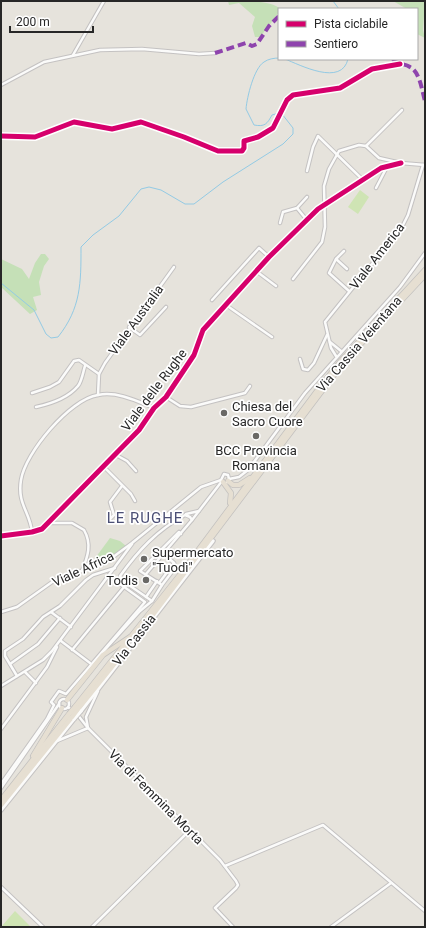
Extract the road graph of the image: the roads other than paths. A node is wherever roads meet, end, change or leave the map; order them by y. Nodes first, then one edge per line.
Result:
1 (104, 1) edge
2 (215, 53) dead end
3 (73, 55) junction
4 (400, 64) dead end
5 (1, 85) edge
6 (402, 110) dead end
7 (1, 136) edge
8 (366, 146) junction
9 (336, 155) junction
10 (400, 163) junction
11 (388, 165) junction
12 (424, 165) edge
13 (306, 171) dead end
14 (362, 179) junction
15 (376, 188) dead end
16 (307, 197) dead end
17 (325, 205) junction
18 (297, 208) junction
19 (306, 219) junction
20 (280, 223) dead end
21 (344, 251) dead end
22 (425, 253) edge
23 (269, 257) junction
24 (336, 259) junction
25 (174, 267) dead end
26 (347, 269) dead end
27 (425, 270) edge
28 (256, 271) junction
29 (425, 275) edge
30 (293, 279) dead end
31 (276, 286) dead end
32 (349, 291) junction
33 (212, 300) dead end
34 (226, 305) junction
35 (166, 307) dead end
36 (129, 327) junction
37 (327, 334) junction
38 (272, 337) dead end
39 (330, 341) junction
40 (341, 351) junction
41 (336, 356) junction
42 (300, 359) dead end
43 (85, 366) junction
44 (99, 374) junction
45 (250, 386) dead end
46 (32, 392) dead end
47 (98, 395) junction
48 (166, 397) junction
49 (36, 407) dead end
50 (154, 408) junction
51 (116, 455) junction
52 (104, 467) junction
53 (136, 471) dead end
54 (262, 471) joint
55 (252, 477) junction
56 (225, 481) junction
57 (122, 486) junction
58 (135, 501) dead end
59 (239, 502) junction
60 (199, 511) junction
61 (226, 512) junction
62 (184, 515) junction
63 (109, 520) dead end
64 (192, 520) junction
65 (49, 522) junction
66 (32, 532) junction
67 (181, 534) junction
68 (1, 536) edge
69 (213, 541) joint
70 (132, 543) junction
71 (163, 553) junction
72 (174, 563) junction
73 (115, 568) junction
74 (82, 571) junction
75 (146, 574) junction
76 (109, 576) junction
77 (158, 582) junction
78 (162, 585) junction
79 (124, 587) junction
80 (146, 597) junction
81 (152, 601) junction
82 (1, 612) edge
83 (51, 612) junction
84 (60, 618) junction
85 (71, 627) junction
86 (133, 635) junction
87 (60, 641) junction
88 (58, 645) junction
89 (72, 650) junction
90 (90, 663) junction
91 (10, 664) junction
92 (25, 672) junction
93 (17, 676) junction
94 (36, 683) junction
95 (100, 685) junction
96 (1, 686) edge
97 (66, 700) junction
98 (61, 706) junction
99 (68, 707) junction
100 (78, 709) junction
101 (72, 717) junction
102 (86, 717) junction
103 (81, 718) junction
104 (1, 728) edge
105 (88, 728) junction
106 (56, 742) junction
107 (27, 767) junction
108 (1, 784) edge
109 (1, 788) edge
110 (1, 800) edge
111 (1, 805) edge
112 (1, 810) edge
113 (190, 830) junction
114 (225, 866) junction
115 (391, 883) junction
116 (1, 887) edge
117 (425, 911) edge
118 (43, 927) edge
119 (92, 927) edge
120 (233, 927) edge
121 (331, 927) edge

1 - 3 street
2 - 3 street
3 - 5 street
4 - 7 street
6 - 8 street
8 - 9 street
8 - 10 street
9 - 13 street
9 - 14 street
9 - 17 street
10 - 11 street, Viale delle Rughe
10 - 12 street
11 - 14 street, Viale delle Rughe
11 - 15 street
12 - 32 street, Viale America
14 - 17 street, Viale delle Rughe
16 - 18 street
17 - 19 street, Viale delle Rughe
17 - 30 street
18 - 19 street
18 - 20 street
19 - 23 street, Viale delle Rughe
21 - 24 street
22 - 40 street, Viale Africa
23 - 28 street, Viale delle Rughe
23 - 33 street
24 - 26 street
24 - 32 street
25 - 36 street, Viale Australia
27 - 55 highway, Via Cassia Veientana
28 - 31 street
28 - 34 street, Viale delle Rughe
29 - 54 highway, Via Cassia Veientana
32 - 37 street, Viale America
34 - 38 street
34 - 48 street, Viale delle Rughe
35 - 36 street
36 - 44 street, Viale Australia
37 - 39 street
37 - 42 street, Viale America
39 - 40 street
39 - 41 street
40 - 41 street, Viale Africa
41 - 56 street, Viale Africa
43 - 44 street
43 - 46 street
43 - 49 street
44 - 47 street, Viale Australia
45 - 48 street
47 - 50 street
47 - 66 street
48 - 50 street, Viale delle Rughe
50 - 51 street, Viale delle Rughe
51 - 52 street, Viale delle Rughe
51 - 53 street
52 - 57 street
52 - 65 street, Viale delle Rughe
54 - 59 highway, Via Cassia
55 - 56 highway
55 - 61 highway, Via Cassia
56 - 60 street, Viale Africa
56 - 61 highway
56 - 70 street, Viale Africa
57 - 58 street
57 - 63 street
59 - 69 highway
59 - 100 highway, Via Cassia
60 - 62 street
60 - 64 street, Viale Africa
61 - 86 highway, Via Cassia
62 - 64 street
62 - 80 street, Viale Africa
64 - 67 street
65 - 66 street, Viale delle Rughe
65 - 74 street
66 - 68 street, Viale delle Rughe
67 - 71 street
67 - 75 street
69 - 95 street
70 - 73 street
70 - 74 street, Viale Africa
71 - 72 street
71 - 75 street
72 - 77 street
72 - 78 street
73 - 76 street
73 - 83 street
74 - 82 street, Viale Africa
75 - 77 street
76 - 79 street
76 - 85 street
77 - 78 street
77 - 80 street
78 - 81 street
79 - 89 street
79 - 90 street
80 - 81 street
81 - 97 street
83 - 84 street
83 - 91 street
84 - 85 street
84 - 91 street
85 - 87 street
86 - 97 highway
86 - 100 highway, Via Cassia
87 - 88 street
87 - 89 street
88 - 92 street
88 - 94 street
89 - 90 street
90 - 108 street
91 - 93 street
92 - 93 street
92 - 94 street
93 - 96 street
94 - 104 street
95 - 100 street
95 - 102 street
97 - 98 street
97 - 99 street
98 - 99 street
98 - 107 highway
98 - 109 street
99 - 103 street, Via di Femmina Morta
100 - 101 highway, Via Cassia, bridge
101 - 106 street
101 - 107 highway, Via Cassia
101 - 111 highway, Via Cassia
102 - 103 street
102 - 105 street
103 - 105 street, Via di Femmina Morta
105 - 106 street
105 - 113 street, Via di Femmina Morta
106 - 112 street
107 - 110 highway, Via Cassia
113 - 114 street, Via di Femmina Morta
113 - 119 street
114 - 115 street
114 - 120 street, Via di Femmina Morta
115 - 117 street
115 - 121 street
116 - 118 street

